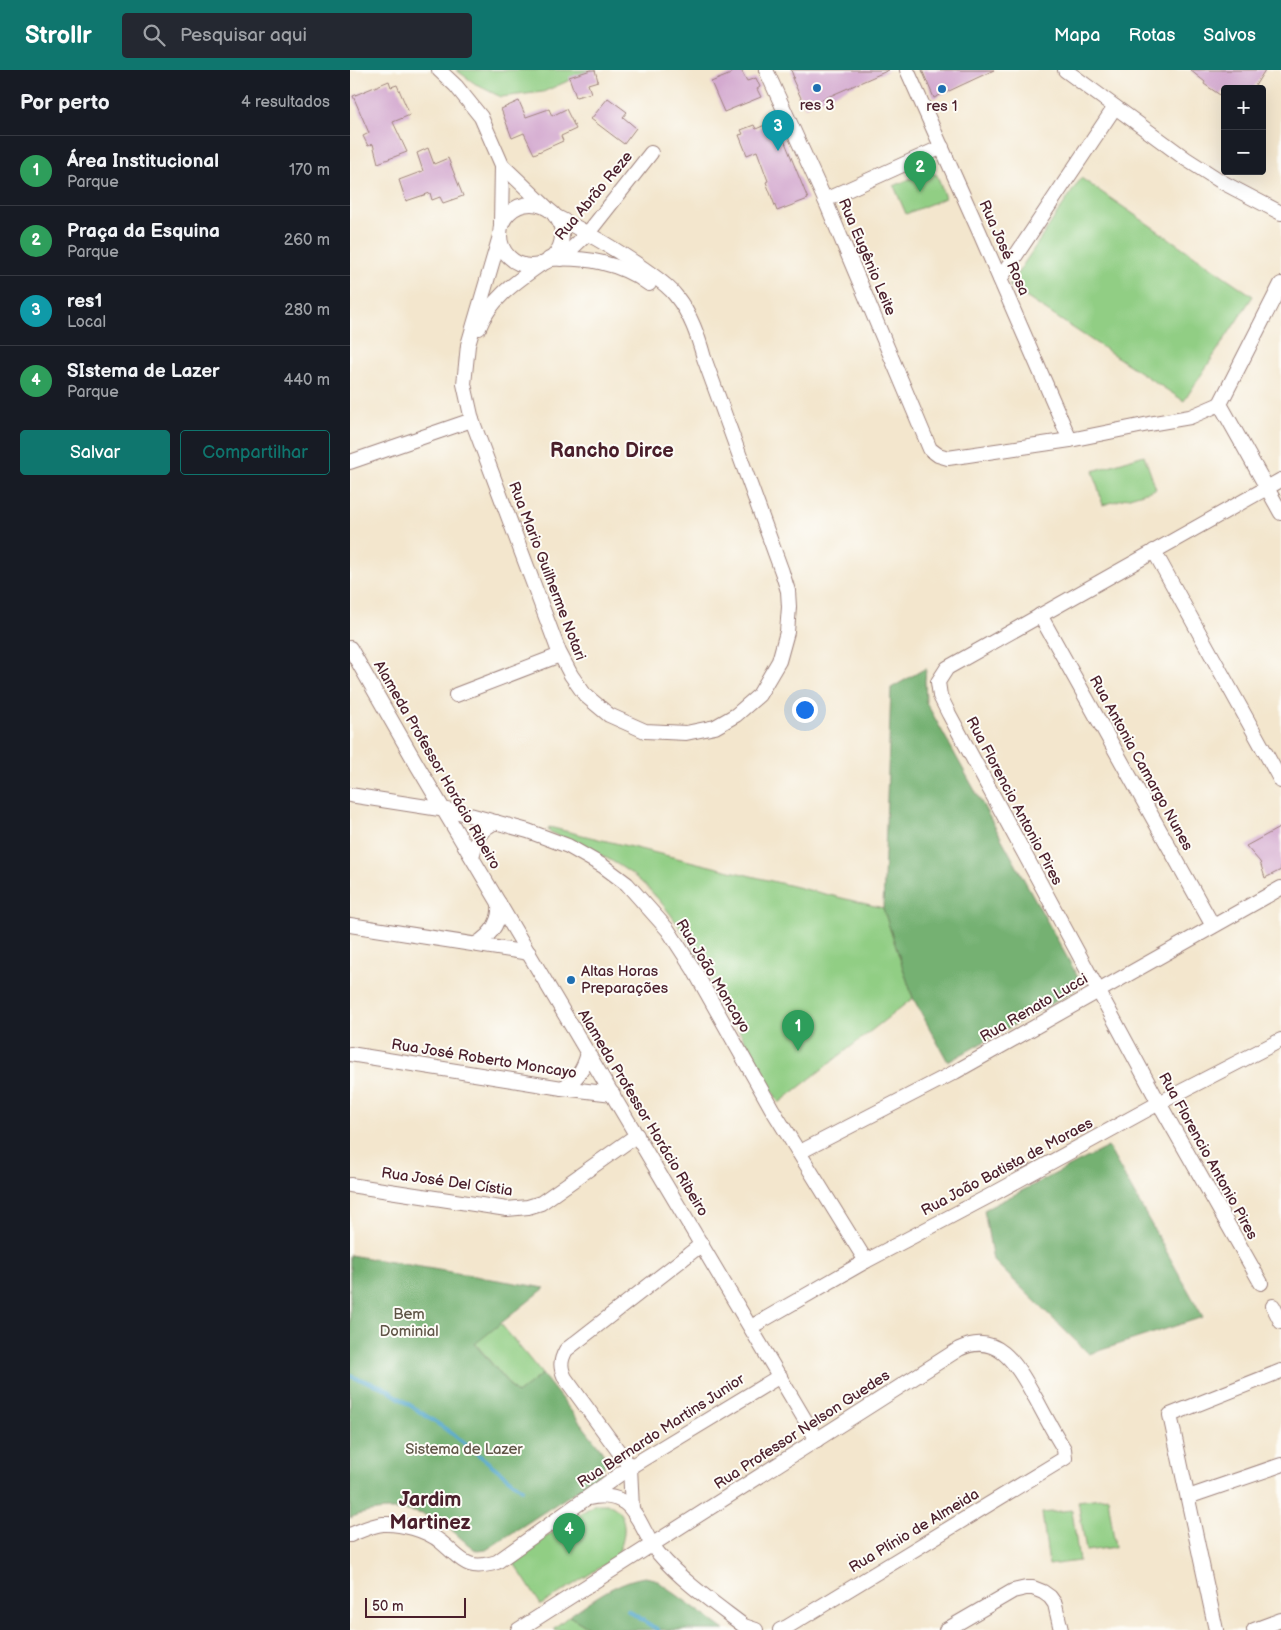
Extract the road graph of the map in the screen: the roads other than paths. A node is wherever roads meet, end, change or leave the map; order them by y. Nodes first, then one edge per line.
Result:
1 (439, 70) edge
2 (766, 70) edge
3 (907, 70) edge
4 (1065, 70) edge
5 (1115, 107) junction
6 (942, 147) junction
7 (651, 153) dead end
8 (502, 165) junction
9 (825, 200) junction
10 (552, 213) junction
11 (1281, 213) edge
12 (500, 232) junction
13 (588, 233) junction
14 (551, 260) junction
15 (1000, 280) junction
16 (1281, 284) edge
17 (704, 358) junction
18 (464, 384) junction
19 (1220, 404) junction
20 (472, 420) junction
21 (1070, 440) junction
22 (350, 462) edge
23 (1281, 480) edge
24 (1267, 487) junction
25 (1281, 513) edge
26 (1154, 551) junction
27 (1040, 615) junction
28 (350, 648) edge
29 (560, 655) junction
30 (456, 695) dead end
31 (1281, 781) edge
32 (350, 795) edge
33 (444, 810) junction
34 (496, 822) junction
35 (472, 857) junction
36 (1281, 888) edge
37 (499, 904) junction
38 (350, 925) edge
39 (1213, 926) junction
40 (476, 944) junction
41 (529, 953) junction
42 (1099, 990) junction
43 (1279, 1044) edge
44 (588, 1053) junction
45 (350, 1054) edge
46 (562, 1088) junction
47 (612, 1094) junction
48 (1160, 1103) junction
49 (637, 1134) junction
50 (800, 1152) junction
51 (350, 1185) edge
52 (702, 1244) junction
53 (866, 1261) junction
54 (1261, 1283) dead end
55 (1273, 1306) dead end
56 (1281, 1322) edge
57 (751, 1327) junction
58 (1281, 1371) edge
59 (780, 1376) junction
60 (817, 1440) junction
61 (1065, 1458) joint
62 (1281, 1465) edge
63 (630, 1467) junction
64 (1188, 1497) junction
65 (583, 1500) junction
66 (632, 1509) junction
67 (350, 1535) edge
68 (651, 1546) junction
69 (1281, 1620) edge
70 (518, 1630) edge
71 (756, 1630) edge
72 (780, 1630) edge
73 (946, 1630) edge
74 (1061, 1630) edge
75 (1216, 1630) edge
76 (1254, 1630) edge

1 - 8 street, Rua Mario Guilherme Notari
2 - 9 street, Rua Eugênio Leite
3 - 6 street, Rua José Rosa
4 - 5 street
5 - 11 street
5 - 15 street
6 - 9 street
6 - 15 street, Rua José Rosa
7 - 13 street, Rua Abrão Reze
8 - 10 street, Rua Mario Guilherme Notari
8 - 12 street, Rua Mario Guilherme Notari
9 - 21 street, Rua Eugênio Leite
10 - 12 street, Rua Mario Guilherme Notari
10 - 13 street, Rua Mario Guilherme Notari
10 - 14 street, Rua Mario Guilherme Notari
12 - 14 street, Rua Mario Guilherme Notari
12 - 18 street, Rua Mario Guilherme Notari
13 - 14 street, Rua Abrão Reze
13 - 17 street, Rua Mario Guilherme Notari
14 - 17 street, Rua Mario Guilherme Notari
14 - 18 street, Rua Mario Guilherme Notari
15 - 21 street, Rua José Rosa
16 - 19 street
17 - 29 street, Rua Mario Guilherme Notari
18 - 20 street, Rua Mario Guilherme Notari
19 - 21 street
19 - 24 street
20 - 22 street
20 - 29 street, Rua Mario Guilherme Notari
23 - 24 street, Rua Florencio Antonio Pires
24 - 25 street
24 - 26 street, Rua Florencio Antonio Pires
26 - 27 street, Rua Florencio Antonio Pires
26 - 31 street
27 - 39 street, Rua Antonia Camargo Nunes
27 - 42 street, Rua Florencio Antonio Pires
28 - 33 street, Alameda Professor Horácio Ribeiro
29 - 30 street
32 - 33 street, Rua João Moncayo
33 - 34 street, Rua João Moncayo
33 - 35 street, Alameda Professor Horácio Ribeiro
34 - 35 street
34 - 50 street, Rua João Moncayo
35 - 37 street, Alameda Professor Horácio Ribeiro
36 - 39 street, Rua Renato Lucci
37 - 40 street
37 - 41 street, Alameda Professor Horácio Ribeiro
38 - 40 street
39 - 42 street, Rua Renato Lucci
40 - 41 street
41 - 44 street, Alameda Professor Horácio Ribeiro
42 - 48 street, Rua Florencio Antonio Pires
42 - 50 street, Rua Renato Lucci
43 - 48 street, Rua João Batista de Moraes
44 - 46 street
44 - 47 street, Alameda Professor Horácio Ribeiro
45 - 46 street, Rua José Roberto Moncayo
46 - 47 street, Rua José Roberto Moncayo
47 - 49 street, Alameda Professor Horácio Ribeiro
48 - 53 street, Rua João Batista de Moraes
48 - 54 street, Rua Florencio Antonio Pires
49 - 51 street, Rua José Del Cístia
49 - 52 street, Alameda Professor Horácio Ribeiro
50 - 53 street, Rua João Moncayo
52 - 57 street, Alameda Professor Horácio Ribeiro
52 - 63 street
53 - 57 street, Rua João Batista de Moraes
55 - 56 street
57 - 59 street, Alameda Professor Horácio Ribeiro
58 - 64 street
59 - 60 street, Alameda Professor Horácio Ribeiro
59 - 63 street, Rua Bernardo Martins Junior
60 - 61 street, Rua Professor Nelson Guedes
60 - 68 street, Rua Professor Nelson Guedes
61 - 72 street, Rua Plínio de Almeida
62 - 64 street
63 - 65 street, Rua Bernardo Martins Junior
63 - 66 street
64 - 75 street
65 - 66 street
65 - 67 street, Rua Bernardo Martins Junior
66 - 68 street
68 - 70 street, Rua Professor Nelson Guedes
68 - 71 street
69 - 76 street
73 - 74 street

